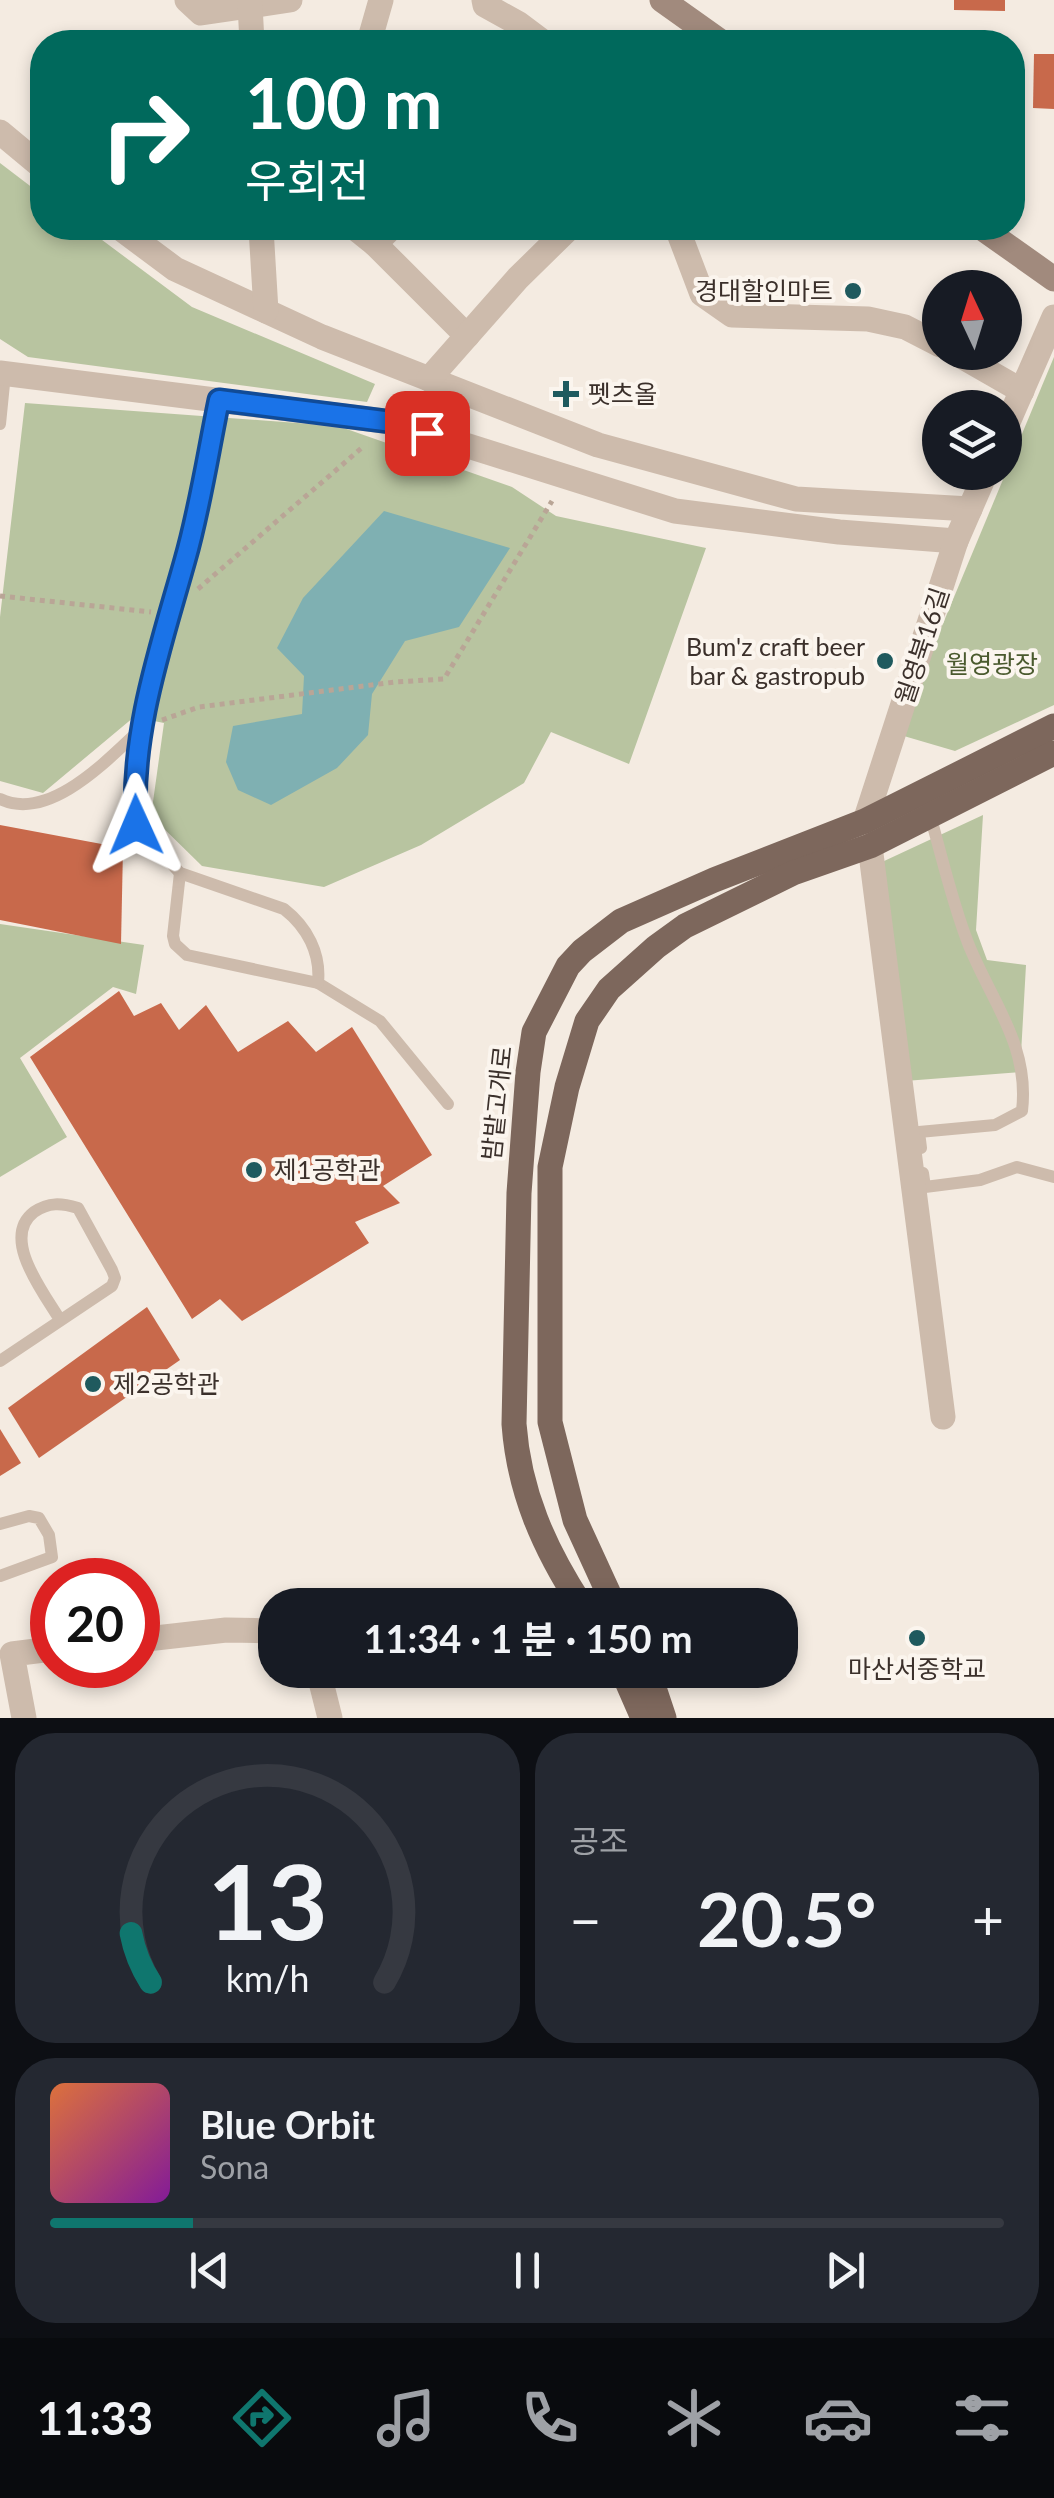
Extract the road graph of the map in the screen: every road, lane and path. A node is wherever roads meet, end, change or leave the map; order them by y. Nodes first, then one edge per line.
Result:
1 (188, 0) edge
2 (290, 0) edge
3 (380, 0) edge
4 (484, 0) edge
5 (662, 0) edge
6 (250, 6) junction
7 (251, 30) edge
8 (372, 30) edge
9 (528, 30) edge
10 (705, 30) edge
11 (0, 132) edge
12 (30, 157) edge
13 (136, 240) edge
14 (263, 240) edge
15 (380, 240) edge
16 (557, 240) edge
17 (682, 240) edge
18 (999, 240) edge
19 (1054, 279) edge
20 (266, 311) junction
21 (1054, 317) edge
22 (466, 336) junction
23 (922, 336) edge
24 (985, 370) edge
25 (2, 373) edge
26 (428, 379) junction
27 (1020, 390) edge
28 (1022, 391) edge
29 (219, 400) junction
30 (0, 424) edge
31 (567, 477) junction
32 (978, 490) edge
33 (970, 508) junction
34 (956, 541) junction
35 (1054, 711) edge
36 (143, 727) junction
37 (1049, 738) edge
38 (0, 799) edge
39 (930, 815) junction
40 (867, 833) junction
41 (180, 873) junction
42 (318, 983) junction
43 (448, 1104) dead end
44 (1054, 1177) edge
45 (60, 1320) junction
46 (0, 1361) edge
47 (942, 1417) dead end
48 (0, 1524) edge
49 (0, 1576) edge
50 (572, 1588) edge
51 (606, 1588) edge
52 (258, 1631) edge
53 (160, 1638) edge
54 (30, 1649) edge
55 (322, 1688) edge
56 (630, 1688) edge
57 (654, 1688) edge
58 (24, 1718) edge
59 (330, 1718) edge
60 (643, 1718) edge
61 (664, 1718) edge

1 - 6 street
2 - 6 street
3 - 8 street
4 - 9 street
5 - 10 main road
6 - 7 street
11 - 12 street
13 - 20 street
14 - 20 street
15 - 22 street
16 - 22 street
17 - 23 street
18 - 19 main road
20 - 26 street
21 - 28 street
22 - 26 street
24 - 27 street
25 - 29 street
25 - 30 lane
26 - 33 street
29 - 31 street
29 - 36 lane
31 - 34 street
31 - 36 path
32 - 33 street, 월영북16길
33 - 34 street, 월영북16길
34 - 40 street, 월영북16길
35 - 37 lane
36 - 38 lane
36 - 41 lane
37 - 39 main road, 밤밭고개로
37 - 40 main road, 밤밭고개로
39 - 40 main road, 밤밭고개로
39 - 44 lane
40 - 47 street
40 - 50 main road, 밤밭고개로
40 - 51 main road, 밤밭고개로
41 - 42 lane
41 - 42 lane
42 - 43 lane
45 - 45 lane
45 - 46 lane
48 - 49 lane
52 - 53 street
54 - 58 street
55 - 59 street
56 - 60 main road
57 - 61 main road

